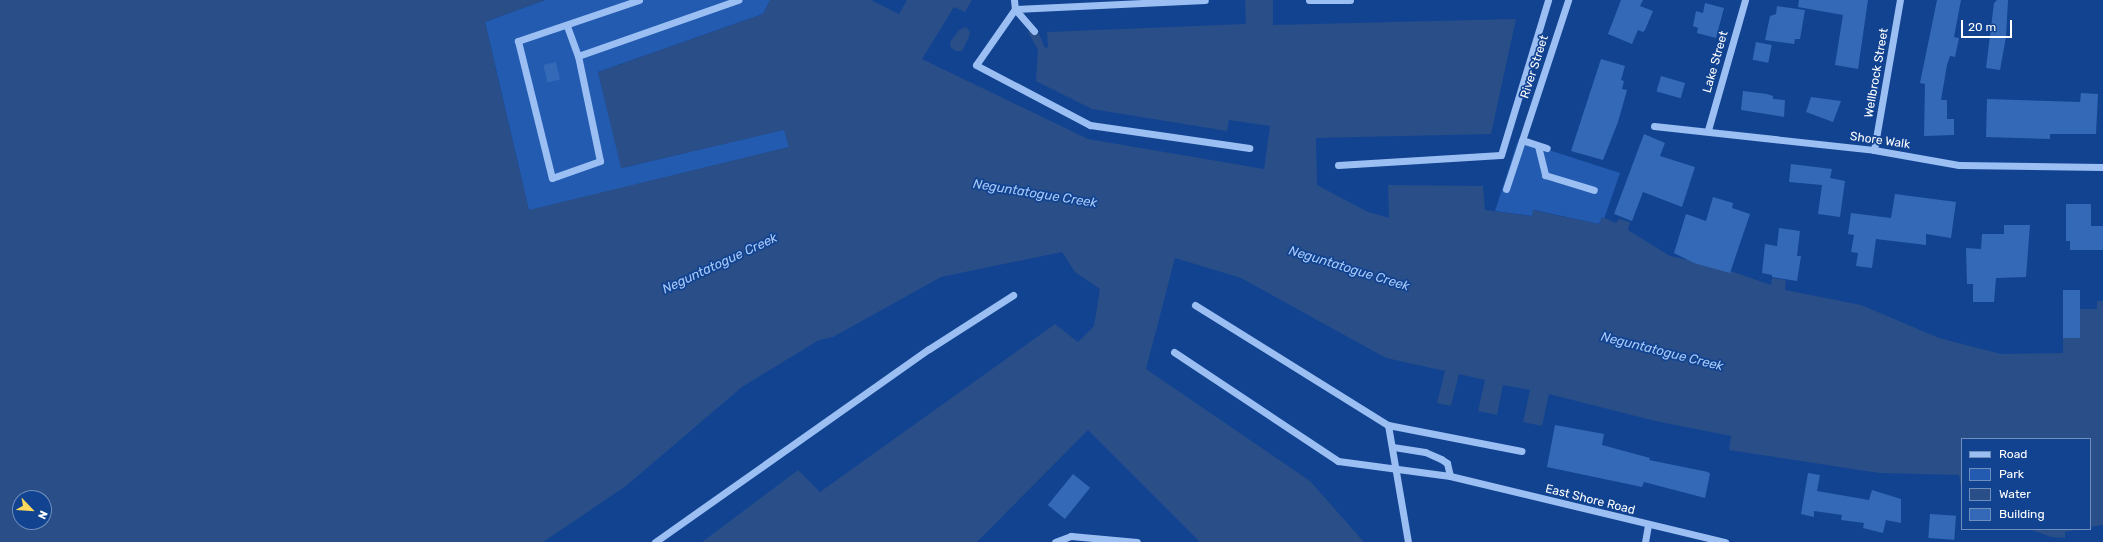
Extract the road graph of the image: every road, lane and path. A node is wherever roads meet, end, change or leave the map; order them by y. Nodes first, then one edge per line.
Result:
1 (639, 0) edge
2 (738, 0) edge
3 (1014, 0) edge
4 (1205, 0) edge
5 (1309, 0) edge
6 (1350, 0) edge
7 (1548, 0) edge
8 (1568, 0) edge
9 (1745, 0) edge
10 (1900, 0) edge
11 (1015, 9) junction
12 (567, 26) junction
13 (1034, 31) dead end
14 (578, 56) junction
15 (1654, 126) dead end
16 (1708, 130) junction
17 (1522, 140) junction
18 (1538, 146) junction
19 (1249, 148) dead end
20 (1547, 148) dead end
21 (1874, 150) junction
22 (1338, 165) dead end
23 (2103, 167) edge
24 (1506, 189) dead end
25 (1594, 190) dead end
26 (1013, 295) dead end
27 (1195, 304) dead end
28 (1174, 352) dead end
29 (1388, 425) junction
30 (1392, 447) junction
31 (1522, 451) dead end
32 (1396, 469) junction
33 (1450, 476) junction
34 (1648, 525) junction
35 (655, 542) edge
36 (1055, 542) edge
37 (1137, 542) edge
38 (1408, 542) edge
39 (1645, 542) edge
40 (1725, 542) edge

1 - 12 street
2 - 14 street
3 - 11 street
4 - 11 street
5 - 6 street
7 - 22 street
8 - 17 street, River Street
9 - 16 street, Lake Street
10 - 21 street, Wellbrock Street
11 - 13 street
11 - 19 street
12 - 14 street
12 - 14 street
15 - 16 street, Shore Walk
16 - 21 street, Shore Walk
17 - 18 street
17 - 24 street, River Street
18 - 20 street
18 - 25 street
21 - 23 street, Shore Walk
26 - 35 street
27 - 29 street
28 - 32 street, East Shore Road
29 - 30 street
29 - 31 street
30 - 32 street
30 - 33 street
32 - 33 street, East Shore Road
32 - 38 street
33 - 34 street, East Shore Road
34 - 39 street
34 - 40 street, East Shore Road
36 - 37 street

